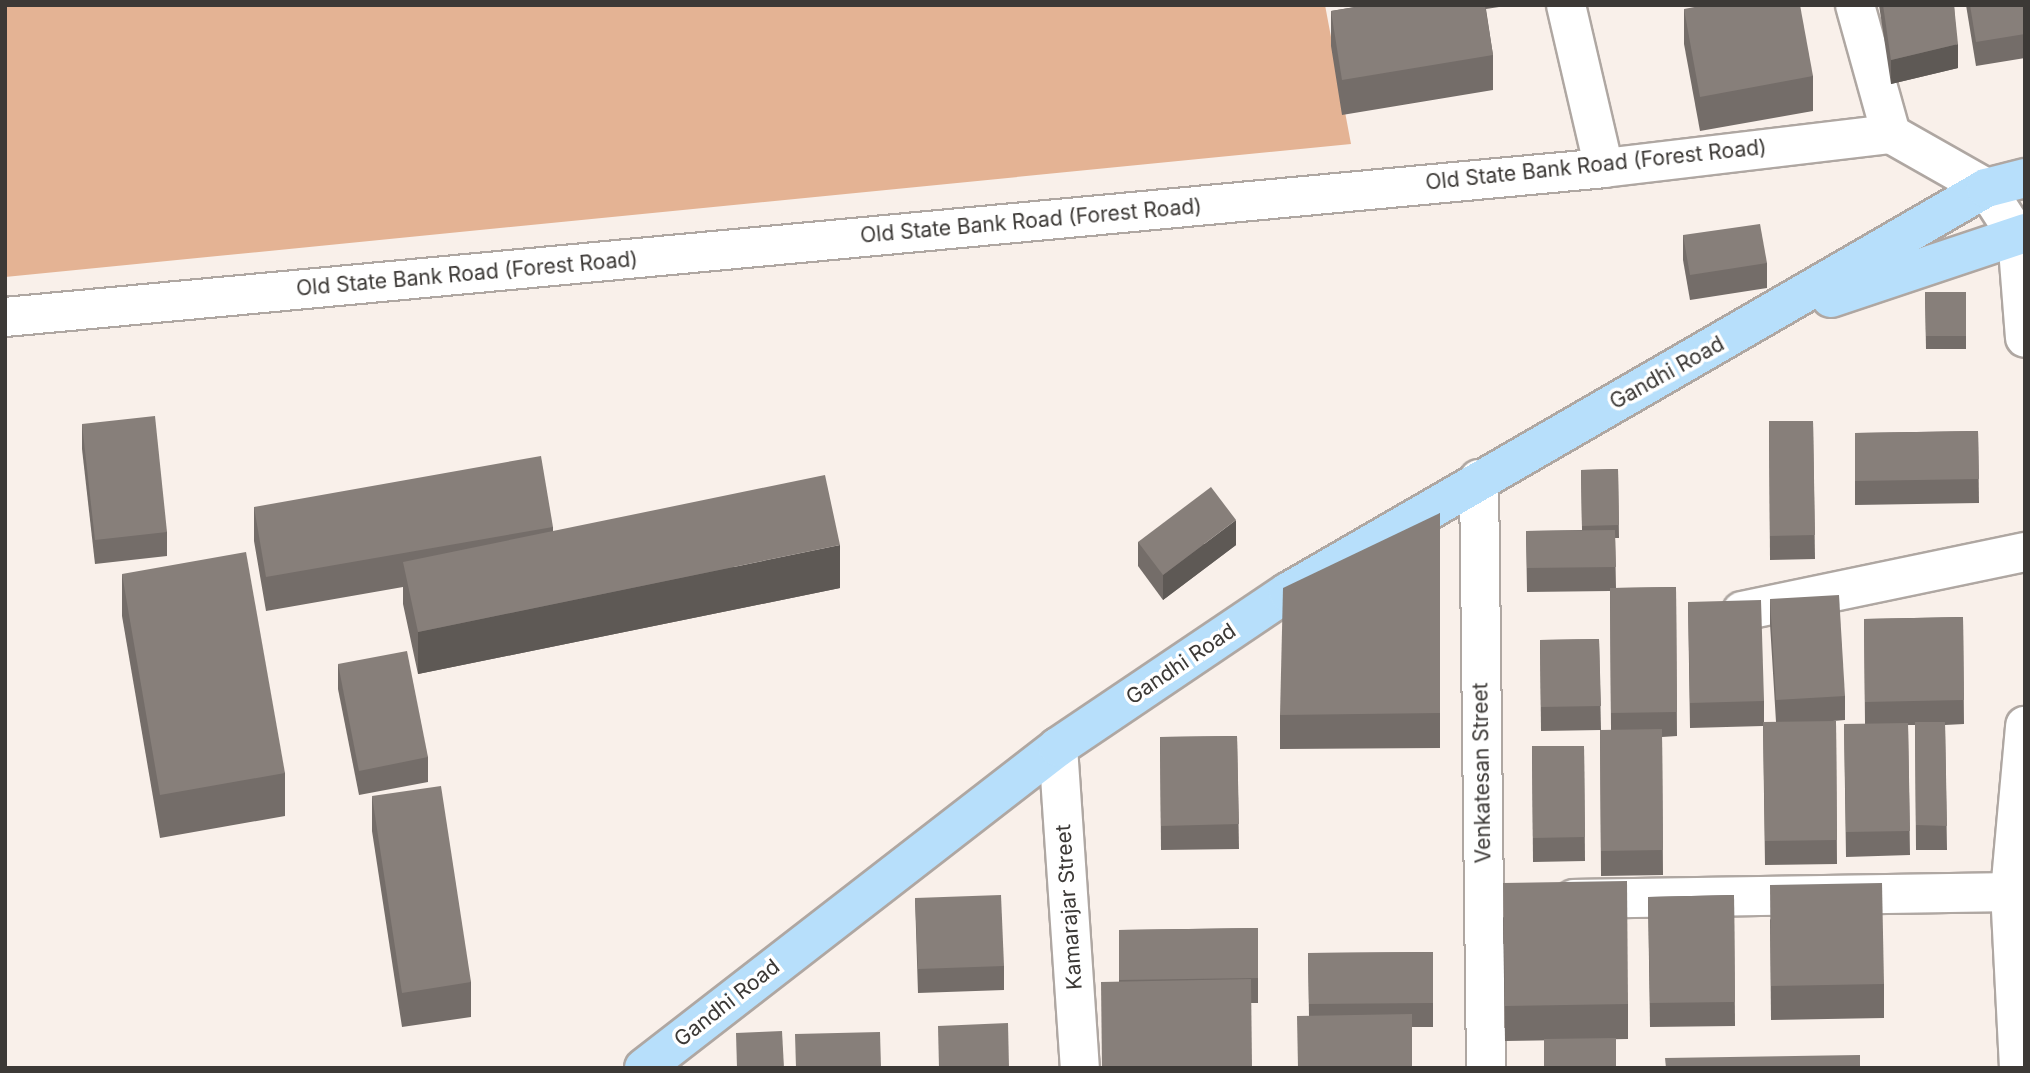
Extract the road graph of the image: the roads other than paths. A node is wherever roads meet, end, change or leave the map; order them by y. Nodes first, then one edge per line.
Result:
1 (1566, 5) edge
2 (1855, 5) edge
3 (1891, 134) junction
4 (1604, 168) junction
5 (2025, 178) edge
6 (1986, 188) junction
7 (2021, 234) edge
8 (5, 317) edge
9 (1760, 322) junction
10 (2025, 338) edge
11 (1479, 479) junction
12 (2025, 552) edge
13 (1742, 611) edge
14 (2025, 726) edge
15 (1058, 747) junction
16 (2010, 892) junction
17 (1484, 900) junction
18 (659, 1062) edge
19 (1080, 1068) edge
20 (1486, 1068) edge
21 (2019, 1068) edge

1 - 4 street
2 - 3 street
3 - 4 street, Old State Bank Road (Forest Road)
3 - 6 street
4 - 8 street, Old State Bank Road (Forest Road)
5 - 6 main road, Gandhi Road
6 - 7 street
6 - 9 main road, Gandhi Road
7 - 9 main road, Gandhi Road
7 - 10 street
9 - 11 main road, Gandhi Road
11 - 15 main road, Gandhi Road
11 - 17 street, Venkatesan Street
12 - 13 street
14 - 16 street
15 - 18 main road, Gandhi Road
15 - 19 street, Kamarajar Street
16 - 17 street
16 - 21 street
17 - 20 street, Venkatesan Street

